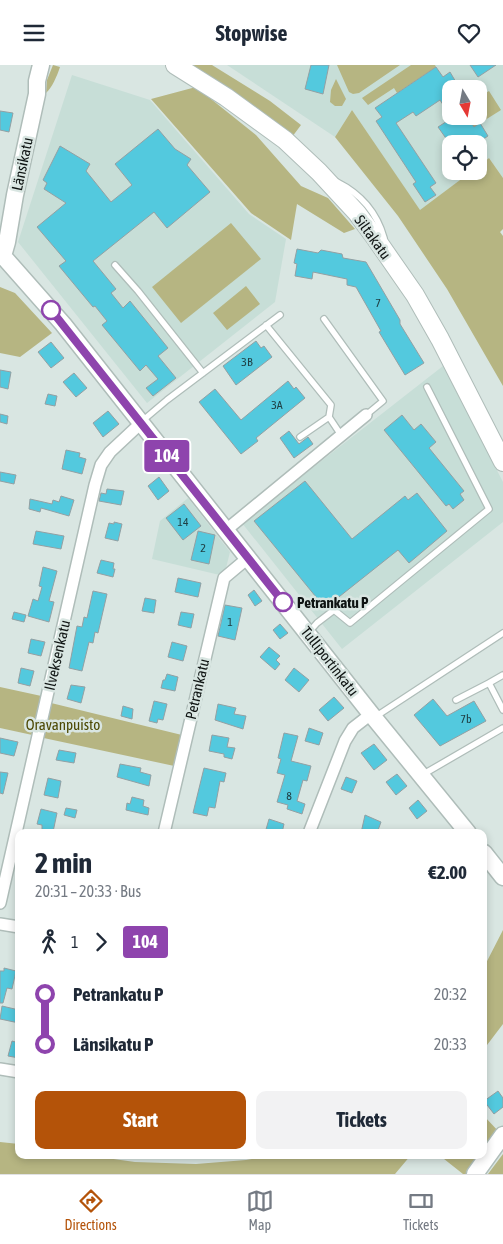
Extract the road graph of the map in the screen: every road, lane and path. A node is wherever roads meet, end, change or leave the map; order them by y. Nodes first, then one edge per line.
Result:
1 (41, 65) edge
2 (50, 65) edge
3 (174, 66) edge
4 (37, 94) junction
5 (1, 258) edge
6 (115, 265) dead end
7 (280, 315) dead end
8 (324, 319) dead end
9 (266, 325) junction
10 (203, 373) junction
11 (427, 387) dead end
12 (366, 415) joint
13 (329, 417) junction
14 (141, 423) junction
15 (342, 435) junction
16 (300, 437) dead end
17 (503, 462) edge
18 (226, 530) junction
19 (249, 557) junction
20 (308, 633) junction
21 (503, 633) edge
22 (503, 675) edge
23 (489, 683) junction
24 (456, 700) dead end
25 (503, 710) edge
26 (373, 715) junction
27 (503, 728) edge
28 (422, 775) junction
29 (17, 829) edge
30 (165, 829) edge
31 (311, 829) edge
32 (465, 829) edge
33 (15, 837) edge
34 (487, 857) edge
35 (503, 877) edge
36 (0, 903) edge
37 (0, 924) edge
38 (15, 926) edge
39 (0, 1069) edge
40 (15, 1071) edge
41 (503, 1135) edge
42 (487, 1157) edge
43 (486, 1159) edge
44 (475, 1174) edge

1 - 4 street, Länsikatu
2 - 4 street, Länsikatu
3 - 17 main road, Siltakatu
4 - 5 street, Länsikatu
5 - 14 street, Tulliportinkatu
6 - 10 lane
7 - 9 lane
8 - 12 lane
9 - 10 lane
9 - 13 lane
10 - 14 lane
11 - 20 lane
12 - 15 street
13 - 15 lane
13 - 16 lane
14 - 18 street, Tulliportinkatu
14 - 29 street, Ilveksenkatu
15 - 18 street
18 - 19 street, Tulliportinkatu
19 - 20 street, Tulliportinkatu
19 - 30 street, Petrankatu
20 - 26 street, Tulliportinkatu
21 - 26 lane
22 - 23 lane
23 - 24 lane
23 - 25 lane
26 - 28 street, Tulliportinkatu
26 - 31 street
27 - 28 lane
28 - 32 street, Tulliportinkatu
33 - 36 street, Ilveksenkatu
34 - 35 street
37 - 38 street
39 - 40 street
41 - 42 street
43 - 44 street

